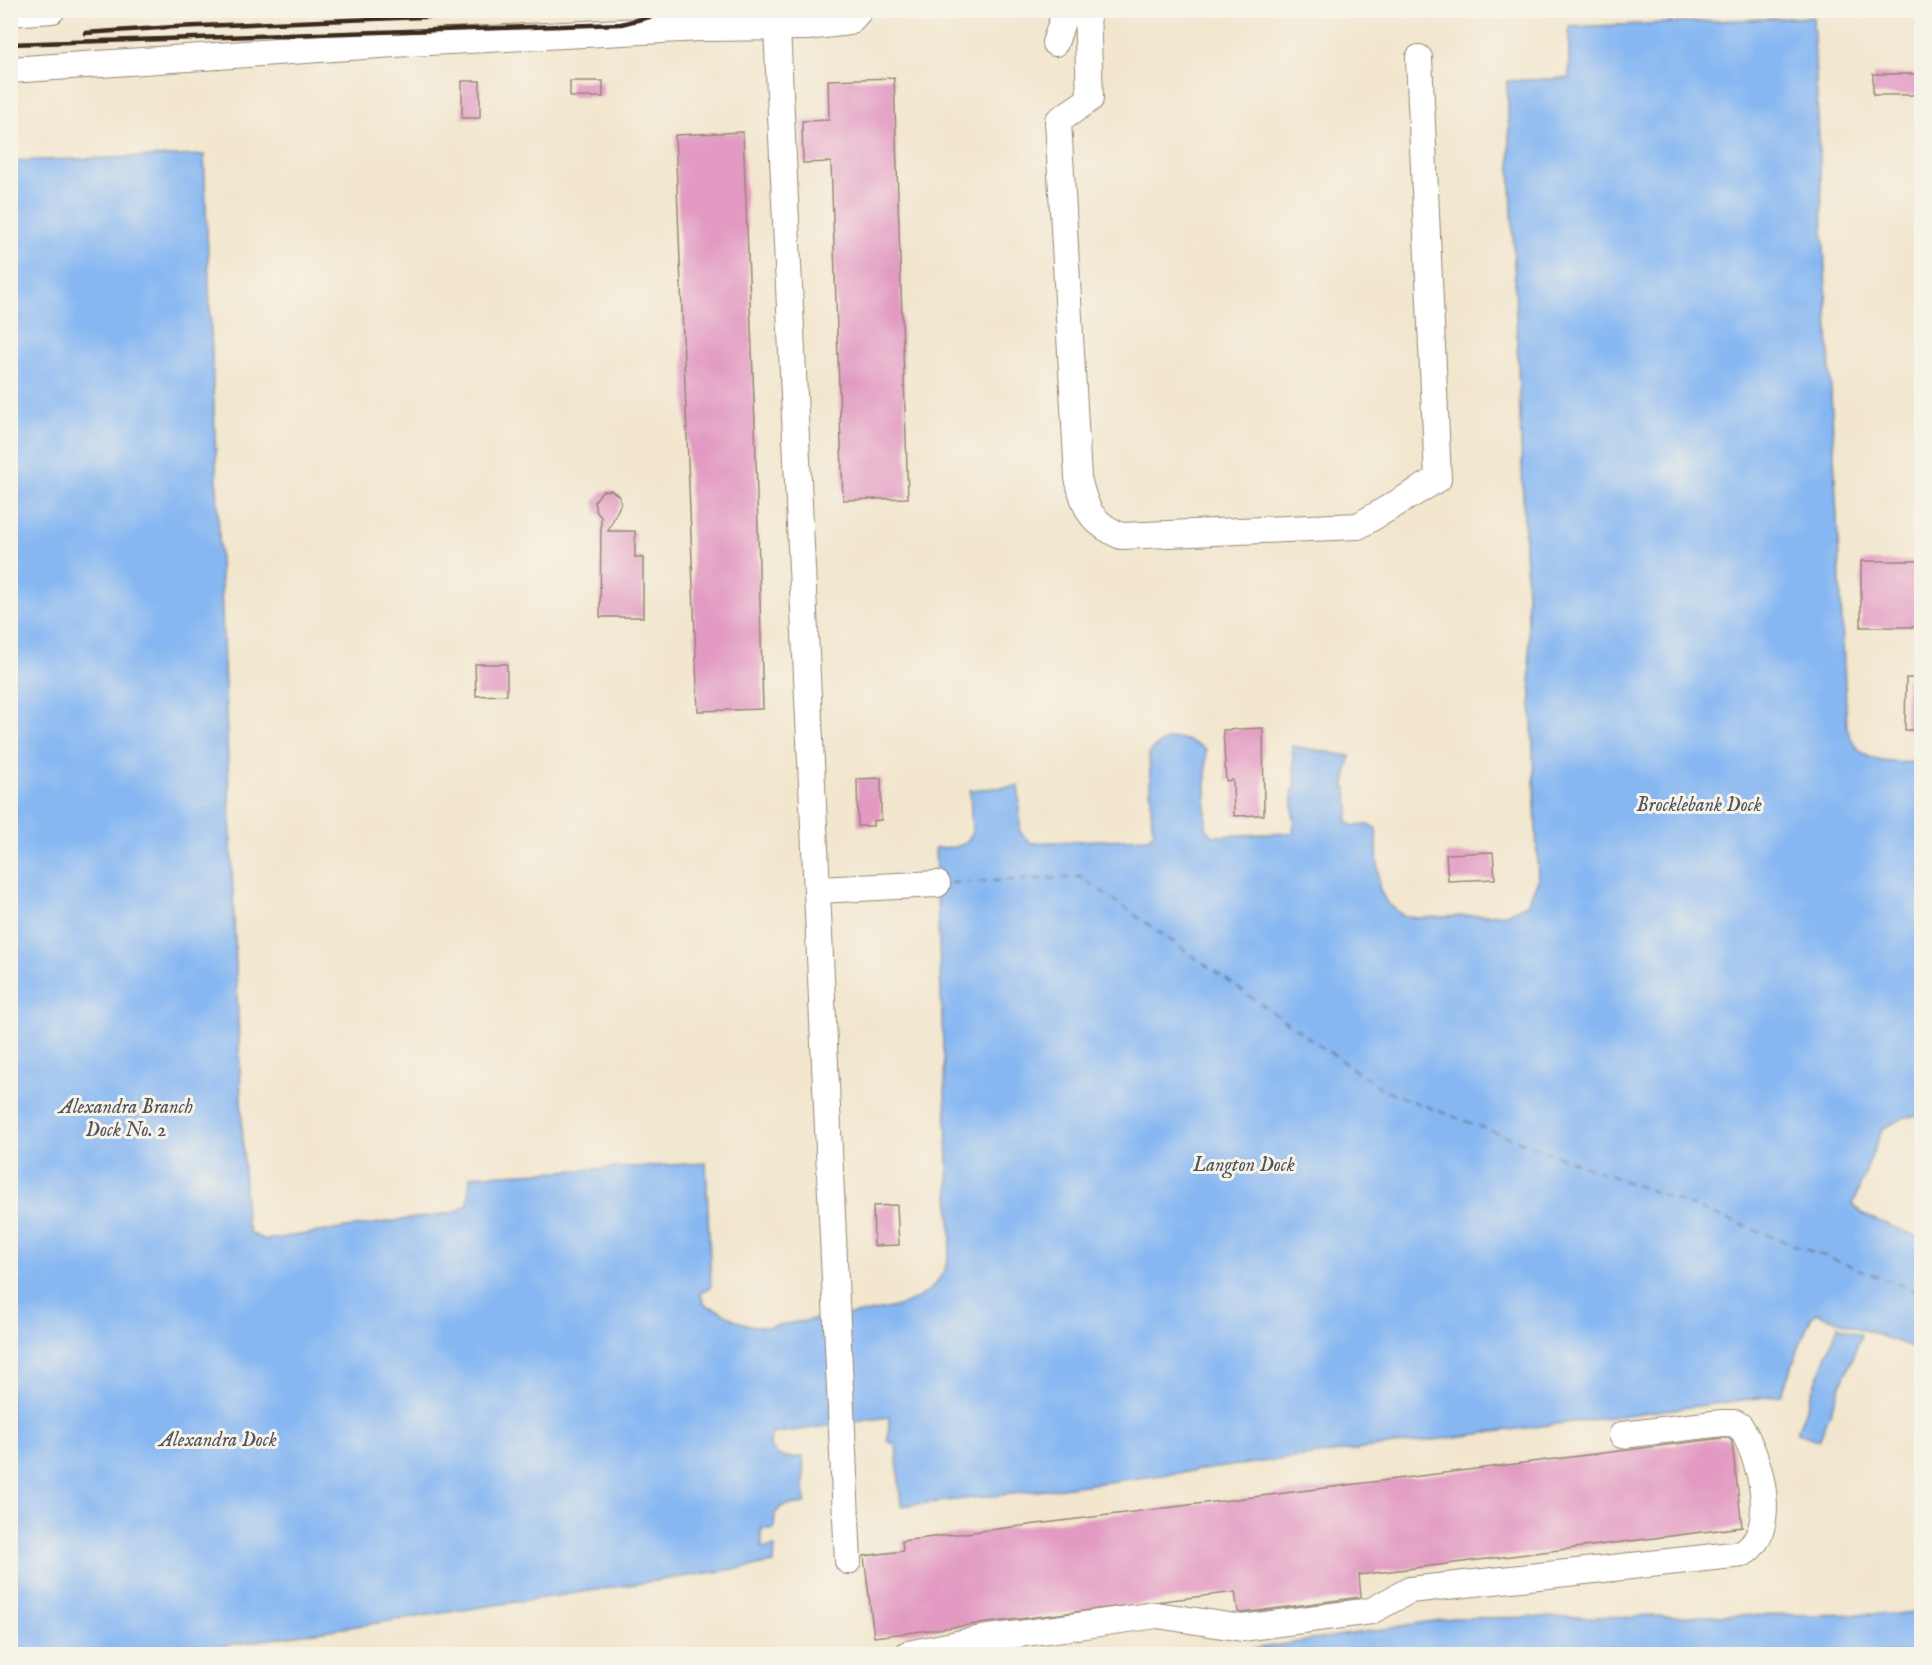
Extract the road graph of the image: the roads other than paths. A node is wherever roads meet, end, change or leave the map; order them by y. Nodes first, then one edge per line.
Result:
1 (52, 10) edge
2 (860, 10) edge
3 (1066, 10) edge
4 (1087, 10) edge
5 (10, 13) edge
6 (777, 28) junction
7 (1055, 43) dead end
8 (1419, 58) dead end
9 (10, 70) edge
10 (937, 884) dead end
11 (818, 890) junction
12 (1622, 1435) dead end
13 (848, 1561) dead end
14 (908, 1654) edge

1 - 5 lane
2 - 6 lane
3 - 7 lane
4 - 8 lane
6 - 9 lane
6 - 11 lane
10 - 11 lane
11 - 13 lane
12 - 14 lane

